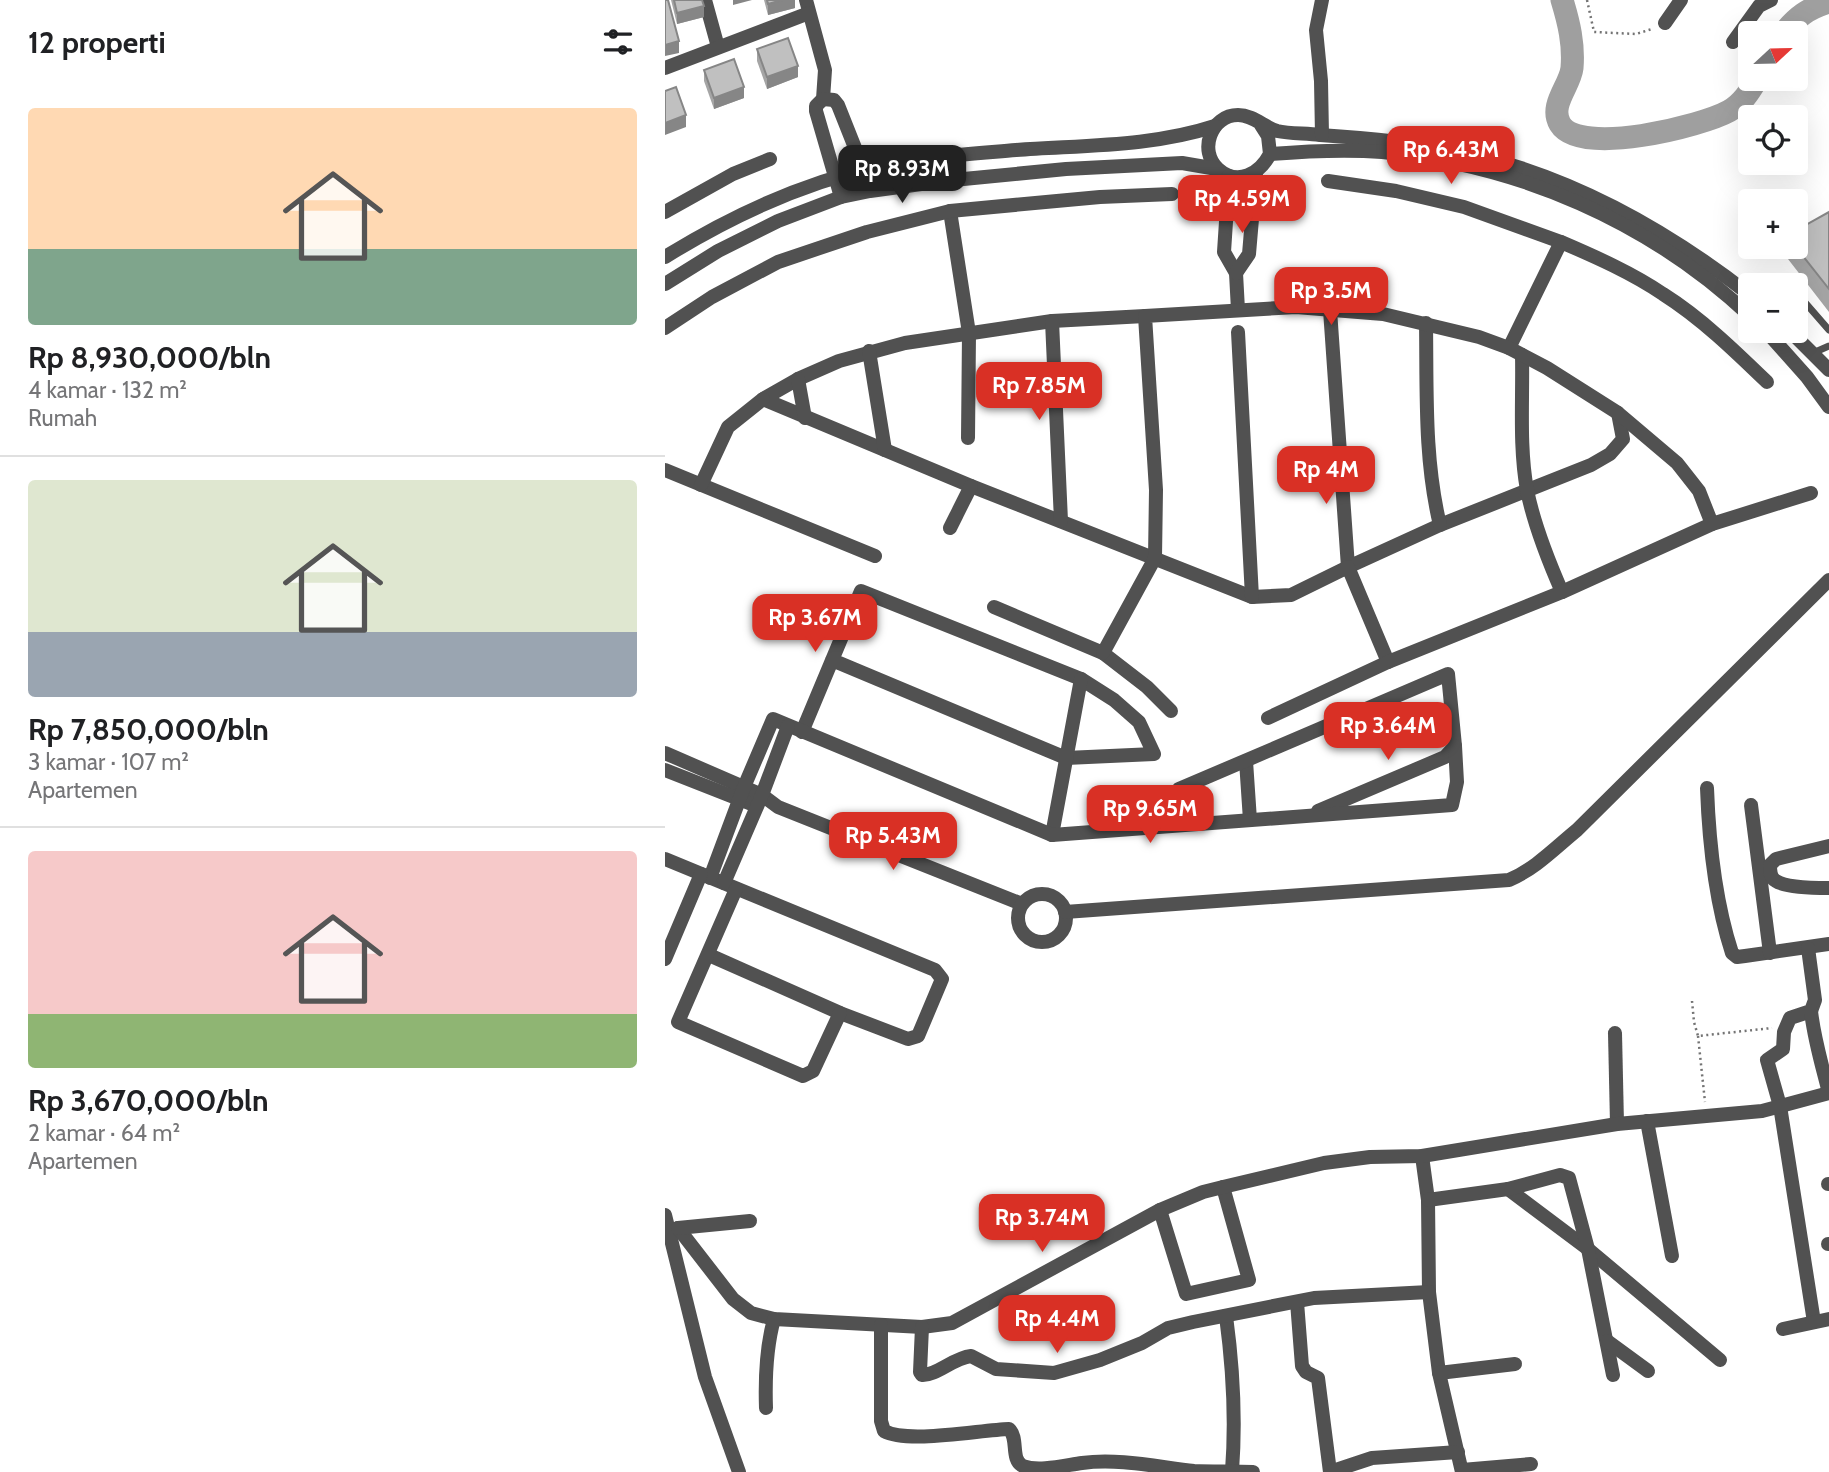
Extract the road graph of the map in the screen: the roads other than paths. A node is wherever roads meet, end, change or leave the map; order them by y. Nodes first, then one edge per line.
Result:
1 (705, 0) edge
2 (1322, 0) edge
3 (1681, 0) edge
4 (1763, 2) edge
5 (808, 7) edge
6 (1665, 23) road end
7 (1733, 42) dead end
8 (717, 47) junction
9 (665, 68) edge
10 (823, 99) junction
11 (1261, 125) junction
12 (1215, 126) junction
13 (1322, 135) junction
14 (1270, 154) junction
15 (770, 159) dead end
16 (866, 170) junction
17 (1223, 172) junction
18 (1256, 172) junction
19 (835, 177) junction
20 (1328, 181) dead end
21 (870, 191) junction
22 (1172, 194) dead end
23 (841, 197) junction
24 (950, 211) junction
25 (665, 212) edge
26 (1561, 242) junction
27 (665, 257) edge
28 (1236, 273) junction
29 (665, 284) edge
30 (1738, 285) edge
31 (1738, 306) edge
32 (1808, 306) edge
33 (1238, 310) junction
34 (1330, 310) junction
35 (1145, 316) junction
36 (1052, 321) junction
37 (1426, 323) junction
38 (665, 328) edge
39 (1829, 330) edge
40 (1237, 332) dead end
41 (969, 333) junction
42 (1777, 343) edge
43 (1803, 343) edge
44 (1829, 346) edge
45 (869, 351) junction
46 (1516, 352) junction
47 (1813, 353) junction
48 (1829, 370) edge
49 (798, 379) junction
50 (1767, 382) dead end
51 (763, 399) junction
52 (1829, 407) edge
53 (1619, 413) junction
54 (805, 418) junction
55 (968, 438) dead end
56 (1648, 439) junction
57 (1618, 447) junction
58 (885, 450) junction
59 (665, 470) edge
60 (701, 485) junction
61 (971, 486) junction
62 (1527, 491) junction
63 (1811, 493) dead end
64 (1061, 521) junction
65 (1712, 524) junction
66 (1440, 526) junction
67 (950, 528) dead end
68 (875, 556) dead end
69 (1155, 558) junction
70 (1348, 567) junction
71 (1829, 580) edge
72 (1562, 592) junction
73 (1252, 597) junction
74 (995, 607) dead end
75 (1103, 653) junction
76 (832, 660) junction
77 (1388, 662) junction
78 (1081, 679) junction
79 (1171, 711) dead end
80 (1268, 718) dead end
81 (795, 729) junction
82 (1455, 746) junction
83 (665, 753) edge
84 (1066, 758) junction
85 (1245, 761) junction
86 (665, 770) edge
87 (1707, 788) dead end
88 (742, 794) junction
89 (760, 801) junction
90 (1751, 805) dead end
91 (1307, 816) junction
92 (1250, 820) junction
93 (1183, 825) junction
94 (1052, 835) junction
95 (1829, 846) edge
96 (665, 859) edge
97 (718, 881) junction
98 (1829, 888) edge
99 (1022, 904) junction
100 (1065, 912) junction
101 (669, 939) edge
102 (1829, 944) edge
103 (1808, 948) junction
104 (1770, 953) junction
105 (709, 955) junction
106 (665, 959) edge
107 (1811, 1011) junction
108 (840, 1013) junction
109 (672, 1020) edge
110 (1615, 1033) dead end
111 (1829, 1093) edge
112 (1780, 1106) junction
113 (1647, 1121) junction
114 (1617, 1124) junction
115 (1422, 1156) junction
116 (1223, 1187) junction
117 (1508, 1189) junction
118 (1428, 1200) junction
119 (1160, 1210) junction
120 (665, 1215) edge
121 (750, 1221) dead end
122 (1588, 1249) junction
123 (1672, 1256) dead end
124 (1429, 1292) junction
125 (1297, 1302) junction
126 (1226, 1316) junction
127 (774, 1319) junction
128 (1822, 1321) edge
129 (881, 1325) junction
130 (922, 1327) junction
131 (1783, 1329) dead end
132 (1607, 1341) junction
133 (1720, 1360) dead end
134 (1515, 1364) dead end
135 (1649, 1371) dead end
136 (1439, 1373) junction
137 (1613, 1375) dead end
138 (766, 1408) dead end
139 (1458, 1452) junction
140 (1531, 1464) dead end
141 (1017, 1469) edge
142 (1044, 1470) edge
143 (1232, 1471) edge
144 (1462, 1471) edge
145 (739, 1472) edge
146 (1253, 1472) edge
147 (1330, 1472) edge

1 - 8 street
2 - 13 street
3 - 6 street
4 - 7 street
5 - 8 street
5 - 10 street
8 - 9 street
10 - 16 street
10 - 19 street
11 - 12 street
11 - 13 street
11 - 14 street
12 - 16 street
12 - 17 street
13 - 30 street
14 - 18 street
14 - 31 street
15 - 25 street
16 - 19 street
16 - 21 street
17 - 18 street
17 - 21 street
17 - 28 street
18 - 28 street
19 - 23 street
19 - 27 street
20 - 26 street
21 - 23 street
22 - 24 street
23 - 29 street
24 - 38 street
24 - 41 street
26 - 46 street
26 - 50 street
28 - 33 street
32 - 39 lane
33 - 34 street
33 - 35 street
34 - 37 street
34 - 70 street
35 - 36 street
35 - 69 street
36 - 41 street
36 - 64 street
37 - 46 street
37 - 66 street
40 - 73 street
41 - 45 street
41 - 55 street
42 - 52 street
43 - 47 street
44 - 47 lane
45 - 49 street
45 - 58 street
46 - 53 street
46 - 62 street
47 - 48 street
49 - 51 street
49 - 54 street
51 - 54 street
51 - 60 street
53 - 56 street
53 - 57 street
54 - 58 street
56 - 57 street
56 - 65 street
57 - 62 street
58 - 61 street
59 - 60 street
60 - 68 street
61 - 64 street
61 - 67 street
62 - 66 street
62 - 72 street
63 - 65 street
64 - 69 street
65 - 72 street
66 - 70 street
69 - 73 street
69 - 75 street
70 - 73 street
70 - 77 street
71 - 100 street
72 - 77 street
74 - 75 street
75 - 79 street
76 - 78 street
76 - 81 street
76 - 84 street
77 - 80 street
78 - 84 street
78 - 84 street
81 - 88 street
81 - 89 street
81 - 94 street
82 - 85 street
82 - 91 street
82 - 91 street
83 - 88 street
84 - 94 street
85 - 92 street
85 - 93 street
86 - 88 street
87 - 104 street
88 - 89 street
88 - 97 street
89 - 97 street
89 - 99 street
90 - 104 street
91 - 92 street
92 - 93 street
93 - 94 street
95 - 98 street
96 - 97 street
97 - 101 street
97 - 105 street
97 - 108 street
99 - 100 street
99 - 100 street
101 - 106 street
102 - 103 street
103 - 104 street
103 - 107 street
105 - 108 street
105 - 109 street
107 - 111 street
107 - 112 street
108 - 109 street
110 - 114 street
111 - 112 street
112 - 113 street
112 - 128 street
113 - 114 street
113 - 123 street
114 - 115 street
115 - 116 street
115 - 118 street
116 - 119 street
116 - 119 street
117 - 118 street
117 - 122 street
117 - 122 street
118 - 124 street
119 - 130 street
120 - 145 street
121 - 127 street
122 - 132 street
122 - 133 street
124 - 125 street
124 - 136 street
125 - 126 street
125 - 147 street
126 - 130 street
126 - 143 street
127 - 129 street
127 - 138 street
128 - 131 street
129 - 130 street
129 - 141 street
132 - 135 street
132 - 137 street
134 - 136 street
136 - 139 street
139 - 144 street
139 - 147 street
140 - 144 street
141 - 142 street
142 - 143 street
143 - 146 street

